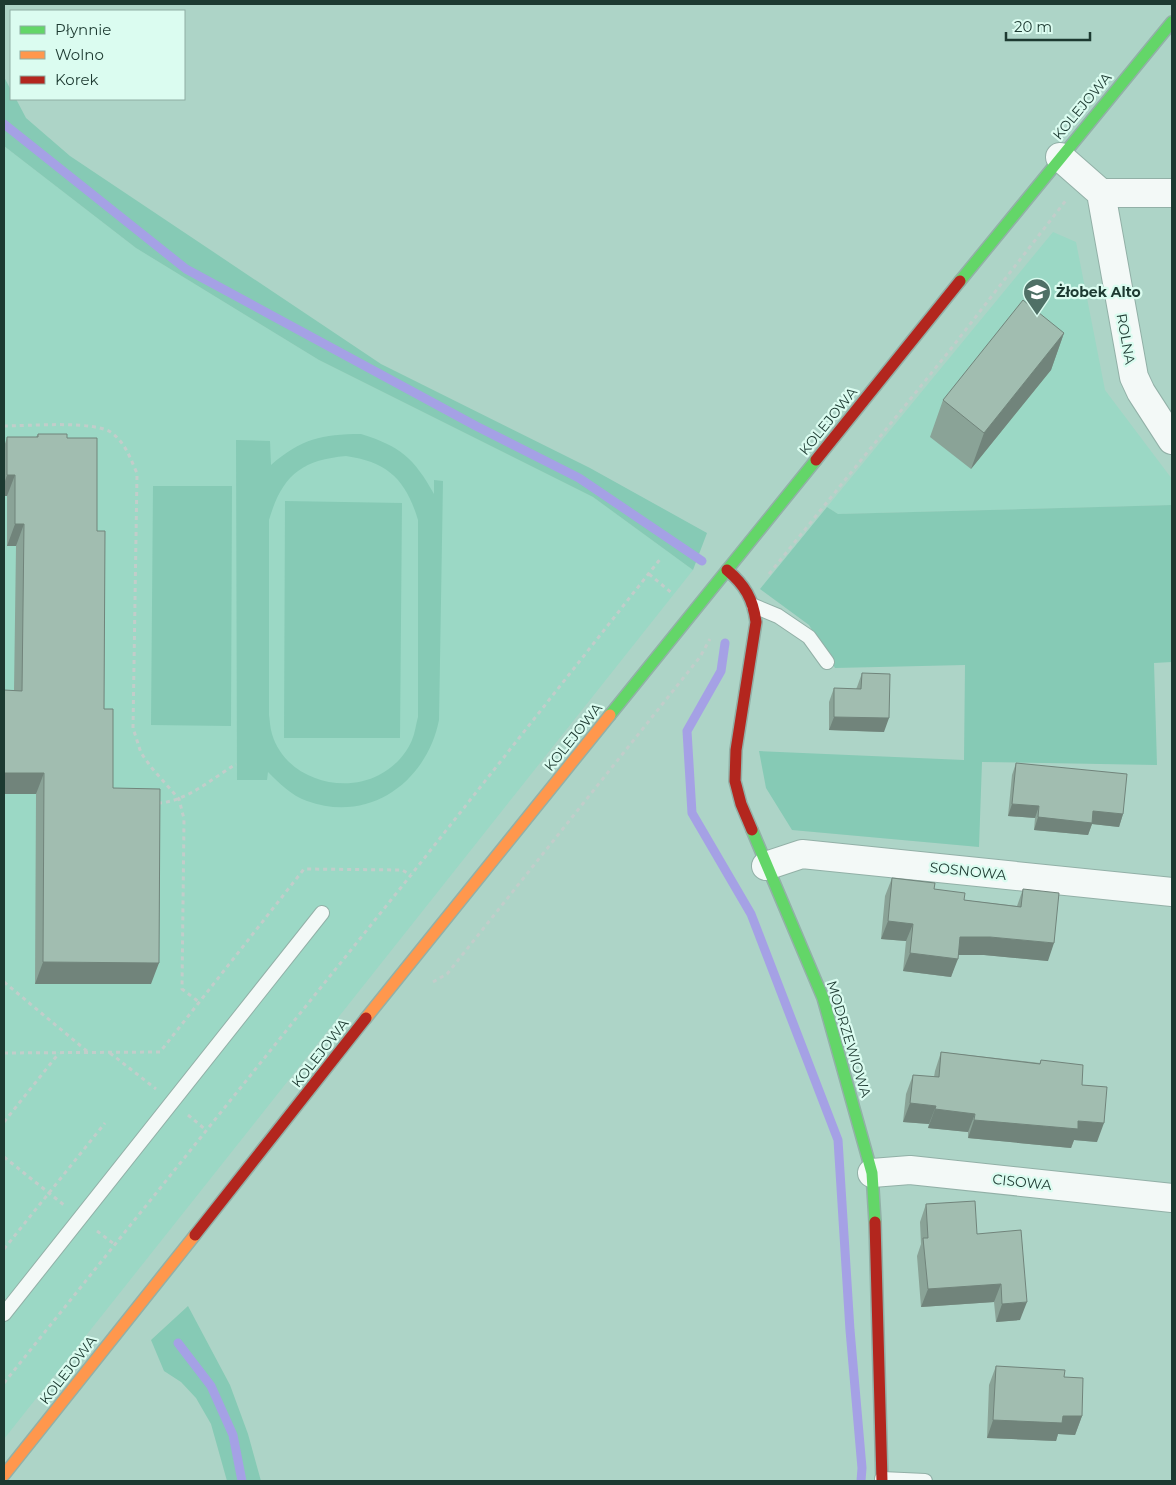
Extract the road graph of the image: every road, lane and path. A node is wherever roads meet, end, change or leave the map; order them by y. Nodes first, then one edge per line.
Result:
1 (1172, 22) edge
2 (1060, 157) junction
3 (1101, 193) junction
4 (1172, 193) edge
5 (4, 426) edge
6 (1172, 440) edge
7 (662, 558) dead end
8 (727, 570) junction
9 (754, 606) junction
10 (827, 662) dead end
11 (236, 764) dead end
12 (179, 799) junction
13 (158, 803) edge
14 (766, 866) junction
15 (411, 875) junction
16 (1172, 892) edge
17 (322, 913) dead end
18 (4, 982) edge
19 (199, 1002) junction
20 (4, 1052) edge
21 (60, 1052) junction
22 (89, 1052) junction
23 (4, 1122) edge
24 (105, 1122) dead end
25 (4, 1157) edge
26 (872, 1173) junction
27 (49, 1193) junction
28 (1172, 1198) edge
29 (81, 1218) junction
30 (114, 1244) junction
31 (4, 1249) edge
32 (4, 1314) edge
33 (4, 1383) edge
34 (4, 1475) edge
35 (882, 1480) edge
36 (925, 1481) edge

1 - 2 street, KOLEJOWA
2 - 3 street
2 - 8 street, KOLEJOWA
3 - 4 street
3 - 6 street, ROLNA
5 - 12 path
7 - 15 path
8 - 9 street, MODRZEWIOWA
8 - 34 street, KOLEJOWA
9 - 10 lane
9 - 14 street, MODRZEWIOWA
11 - 12 path
12 - 13 path
12 - 19 path
14 - 16 street, SOSNOWA
14 - 26 street, MODRZEWIOWA
15 - 19 path
15 - 30 path
17 - 29 lane
18 - 22 path
19 - 22 path
20 - 21 path
21 - 22 path
21 - 23 path
24 - 27 path
25 - 27 path
26 - 28 street, CISOWA
26 - 35 street, MODRZEWIOWA
27 - 29 path
27 - 31 path
29 - 30 path
29 - 32 lane
30 - 33 path
35 - 36 lane

